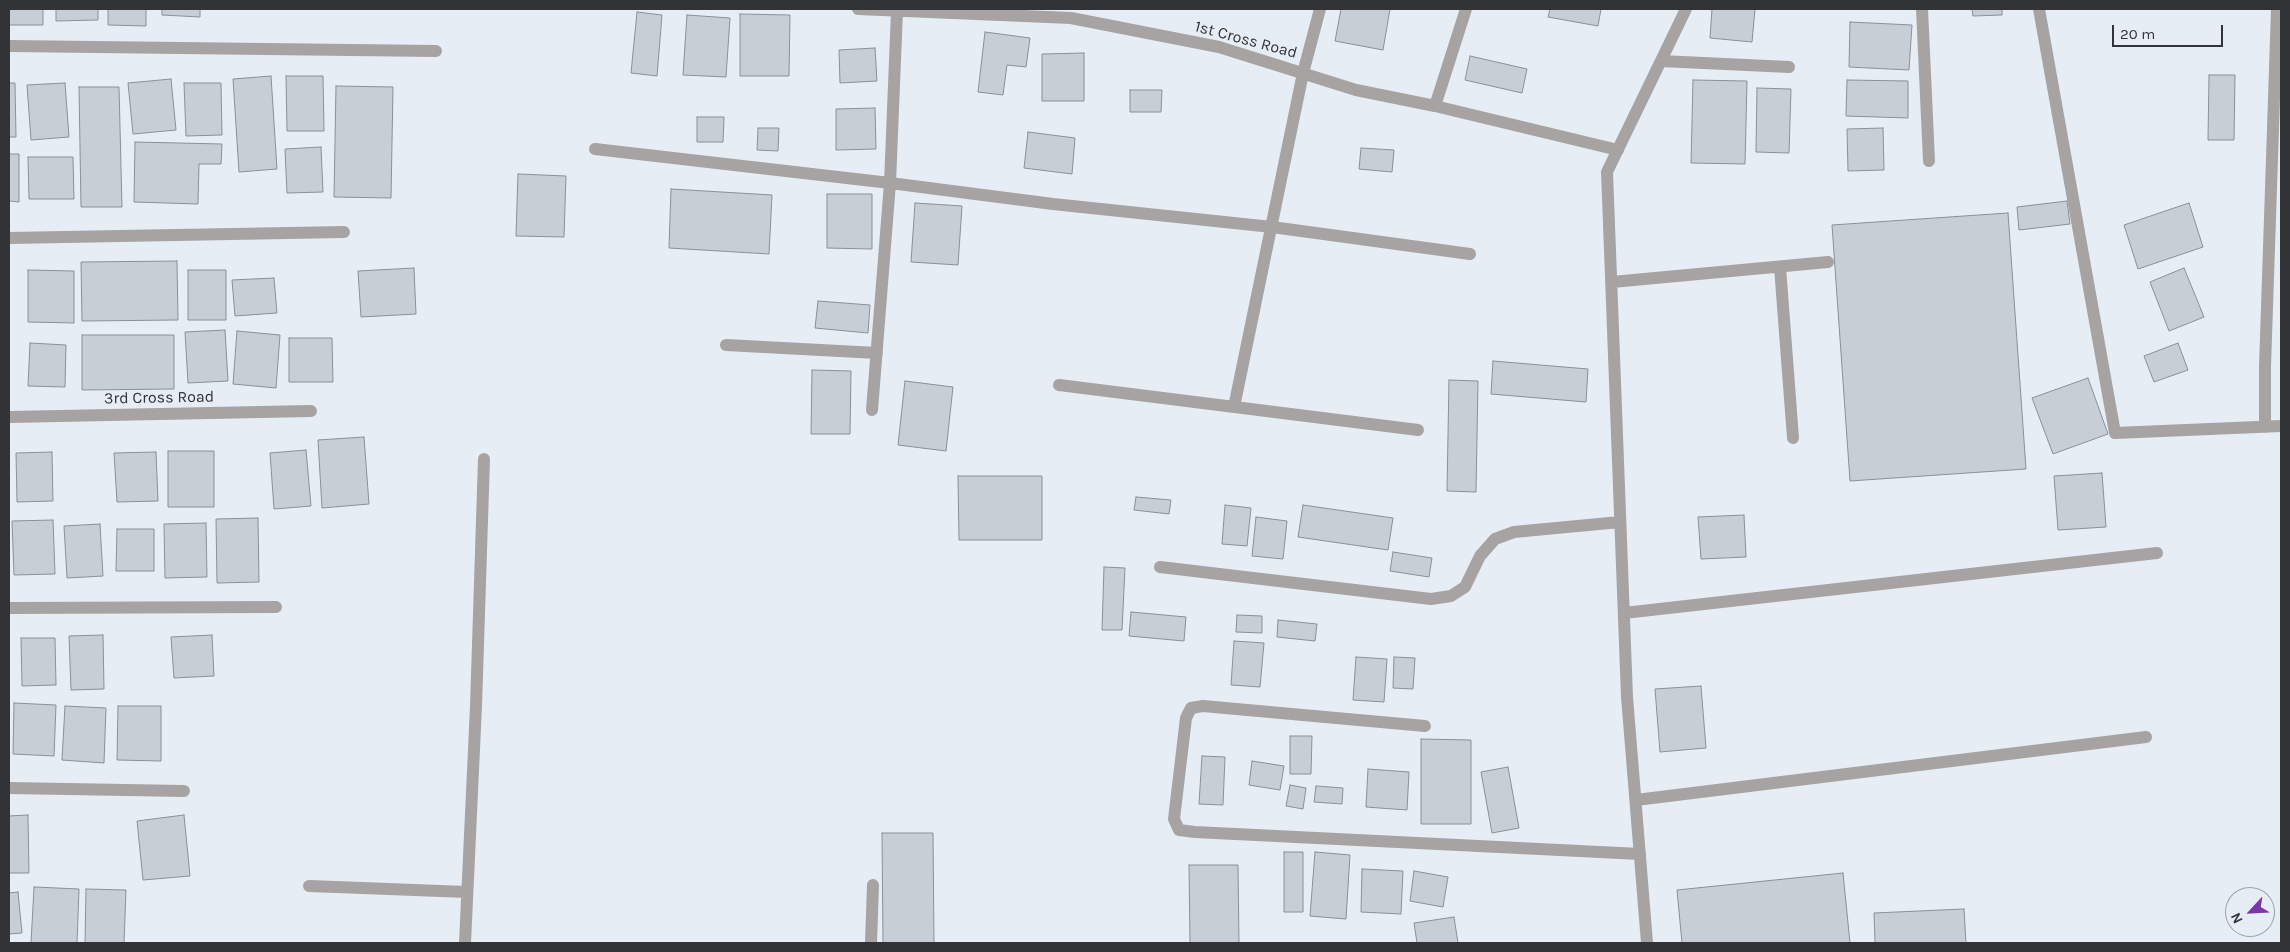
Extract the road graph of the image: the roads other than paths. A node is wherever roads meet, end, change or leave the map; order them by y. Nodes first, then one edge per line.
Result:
1 (858, 9) edge
2 (1320, 9) edge
3 (1466, 9) edge
4 (1686, 9) edge
5 (1922, 9) edge
6 (2039, 9) edge
7 (2277, 9) edge
8 (897, 11) junction
9 (9, 46) edge
10 (436, 51) dead end
11 (1661, 61) junction
12 (1789, 67) dead end
13 (1303, 73) junction
14 (1435, 106) junction
15 (595, 149) dead end
16 (1618, 150) junction
17 (1928, 161) dead end
18 (890, 183) junction
19 (2276, 192) edge
20 (1272, 227) junction
21 (344, 232) dead end
22 (9, 238) edge
23 (1470, 254) dead end
24 (1828, 262) dead end
25 (1780, 267) junction
26 (1612, 282) junction
27 (726, 345) dead end
28 (877, 352) junction
29 (1059, 385) dead end
30 (1234, 407) junction
31 (872, 410) dead end
32 (311, 411) dead end
33 (9, 417) edge
34 (2281, 426) edge
35 (2265, 427) junction
36 (1418, 430) dead end
37 (1793, 438) dead end
38 (484, 459) dead end
39 (1620, 522) junction
40 (2157, 553) dead end
41 (1160, 567) dead end
42 (276, 606) dead end
43 (9, 608) edge
44 (1624, 613) junction
45 (1424, 726) dead end
46 (2146, 738) dead end
47 (9, 788) edge
48 (184, 791) dead end
49 (1636, 800) junction
50 (1640, 854) junction
51 (873, 885) dead end
52 (309, 886) dead end
53 (468, 892) junction
54 (465, 943) edge
55 (871, 943) edge
56 (1647, 943) edge

1 - 8 street, 1st Cross Road
2 - 13 street
3 - 14 street
4 - 11 street
5 - 17 street
6 - 35 street
7 - 19 street
8 - 13 street, 1st Cross Road
8 - 18 street
9 - 10 street
11 - 12 street
11 - 16 street
13 - 14 street, 1st Cross Road
13 - 20 street
14 - 16 street, 1st Cross Road
15 - 18 street
16 - 26 street
18 - 20 street
18 - 28 street
19 - 35 street
20 - 23 street
20 - 30 street
21 - 22 street
24 - 25 street
25 - 26 street
25 - 37 street
26 - 39 street
27 - 28 street
28 - 31 street
29 - 30 street
30 - 36 street
32 - 33 street, 3rd Cross Road
34 - 35 street
38 - 53 street
39 - 41 street
39 - 44 street
40 - 44 street
42 - 43 street
44 - 49 street
45 - 50 street
46 - 49 street
47 - 48 street
49 - 50 street
50 - 56 street
51 - 55 street
52 - 53 street
53 - 54 street

